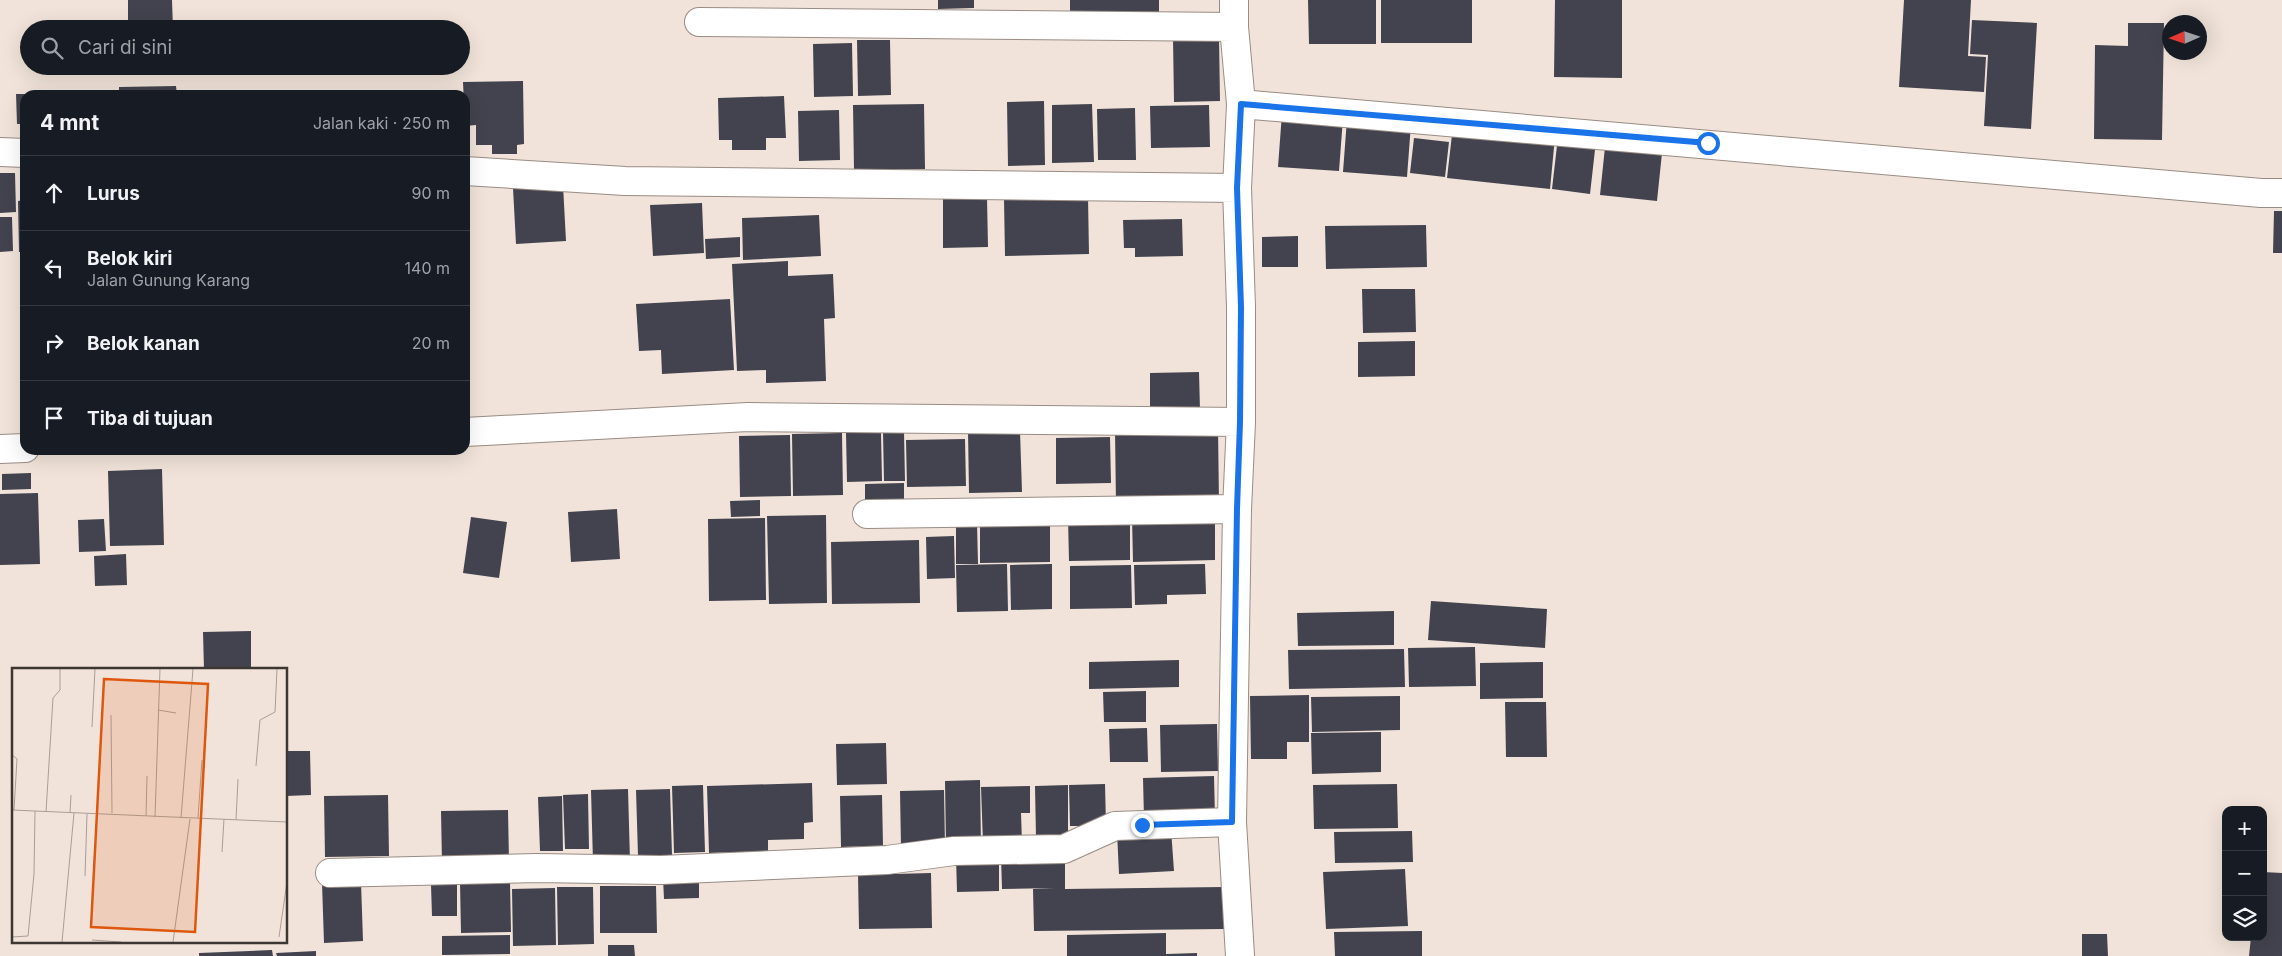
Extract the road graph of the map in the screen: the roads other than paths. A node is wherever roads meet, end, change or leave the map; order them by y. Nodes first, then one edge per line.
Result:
1 (1234, 0) edge
2 (699, 22) dead end
3 (1234, 27) junction
4 (1241, 104) junction
5 (0, 152) edge
6 (20, 153) edge
7 (470, 171) edge
8 (1237, 188) junction
9 (2282, 193) edge
10 (1240, 422) junction
11 (470, 432) edge
12 (20, 448) edge
13 (0, 449) edge
14 (1237, 509) junction
15 (867, 514) dead end
16 (1232, 822) junction
17 (330, 873) dead end
18 (1240, 956) edge

1 - 3 street
2 - 3 street
3 - 4 street
4 - 8 street
4 - 9 street
5 - 6 street
7 - 8 street
8 - 10 street
10 - 11 street
10 - 14 street
12 - 13 street
14 - 15 street
14 - 16 street
16 - 17 street
16 - 18 street

